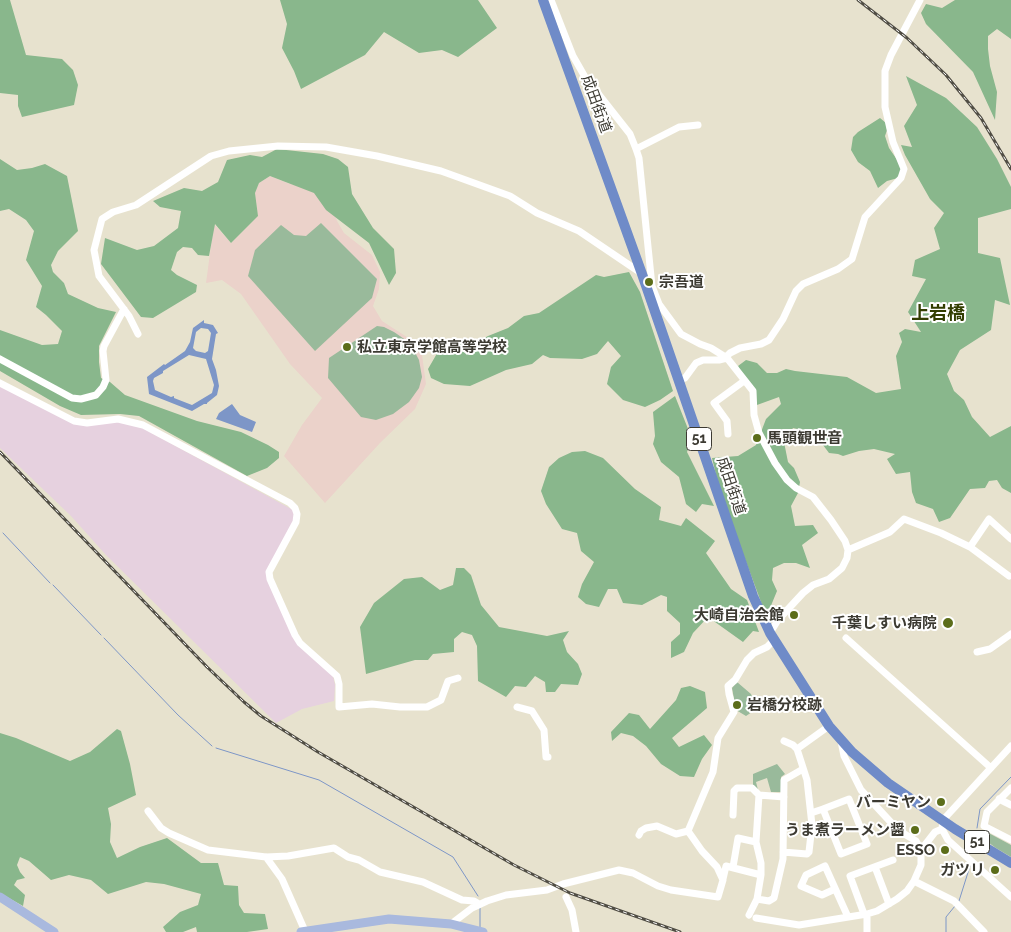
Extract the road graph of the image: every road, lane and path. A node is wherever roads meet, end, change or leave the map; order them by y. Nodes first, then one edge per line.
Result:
1 (543, 0) edge
2 (551, 0) edge
3 (920, 0) edge
4 (698, 125) dead end
5 (636, 149) junction
6 (646, 281) junction
7 (124, 309) junction
8 (138, 334) dead end
9 (726, 358) junction
10 (0, 359) edge
11 (678, 381) junction
12 (744, 381) junction
13 (0, 383) edge
14 (728, 434) dead end
15 (1011, 540) edge
16 (970, 548) junction
17 (848, 550) junction
18 (1009, 576) dead end
19 (1011, 634) edge
20 (772, 636) junction
21 (846, 638) dead end
22 (978, 652) dead end
23 (458, 678) dead end
24 (517, 707) dead end
25 (829, 726) junction
26 (784, 741) dead end
27 (841, 741) junction
28 (1011, 746) edge
29 (797, 749) junction
30 (548, 757) dead end
31 (990, 768) junction
32 (803, 769) junction
33 (1011, 788) edge
34 (759, 795) junction
35 (784, 797) junction
36 (1000, 799) junction
37 (1011, 805) edge
38 (823, 809) junction
39 (148, 811) dead end
40 (811, 813) junction
41 (733, 814) dead end
42 (943, 825) junction
43 (688, 831) junction
44 (639, 835) dead end
45 (1011, 840) edge
46 (756, 842) junction
47 (921, 850) junction
48 (783, 852) junction
49 (266, 857) junction
50 (893, 860) dead end
51 (1011, 863) edge
52 (875, 866) junction
53 (733, 867) junction
54 (761, 875) junction
55 (723, 880) junction
56 (914, 881) junction
57 (835, 889) junction
58 (0, 897) edge
59 (566, 897) dead end
60 (1011, 897) edge
61 (757, 899) junction
62 (479, 904) junction
63 (889, 904) junction
64 (748, 914) dead end
65 (866, 914) junction
66 (848, 917) junction
67 (756, 918) dead end
68 (451, 924) junction
69 (480, 931) edge
70 (54, 932) edge
71 (303, 932) edge
72 (576, 932) edge
73 (867, 932) edge
74 (984, 932) edge

1 - 6 highway, 成田街道 / 51
2 - 5 street
3 - 9 street
4 - 5 street
5 - 6 street
6 - 7 street
6 - 9 street
6 - 11 highway, 成田街道 / 51
7 - 8 street
7 - 10 street
9 - 11 street
9 - 12 street
11 - 20 highway, 成田街道 / 51
12 - 14 street
12 - 17 street
13 - 23 street
15 - 16 street
16 - 17 street
16 - 18 street
17 - 20 street
19 - 22 street
20 - 25 highway, 成田街道 / 51
20 - 43 street
21 - 31 street
24 - 30 street
25 - 27 highway, 成田街道 / 51
25 - 29 street
26 - 29 street
27 - 42 highway, 成田街道 / 51
27 - 47 street
28 - 31 street
29 - 32 street
31 - 42 street
32 - 35 street
32 - 40 street
33 - 36 street
34 - 35 street
34 - 41 street
34 - 46 street
35 - 48 street
36 - 37 street
36 - 45 street
38 - 38 street
38 - 40 street
39 - 49 street
40 - 48 street
42 - 47 street
42 - 51 highway, 成田街道 / 51
42 - 60 street
43 - 44 street
43 - 55 street
46 - 53 street
46 - 54 street
47 - 56 street
48 - 61 street
49 - 62 street
49 - 71 street
50 - 52 street
52 - 63 street
52 - 65 street
53 - 54 street
53 - 55 street
54 - 61 street
55 - 62 street
56 - 63 street
56 - 74 street
57 - 57 street
57 - 66 street
58 - 70 main road
59 - 72 street
61 - 64 street
62 - 68 street
63 - 65 street
65 - 66 street
65 - 73 street
66 - 67 street
68 - 69 main road
68 - 71 main road

